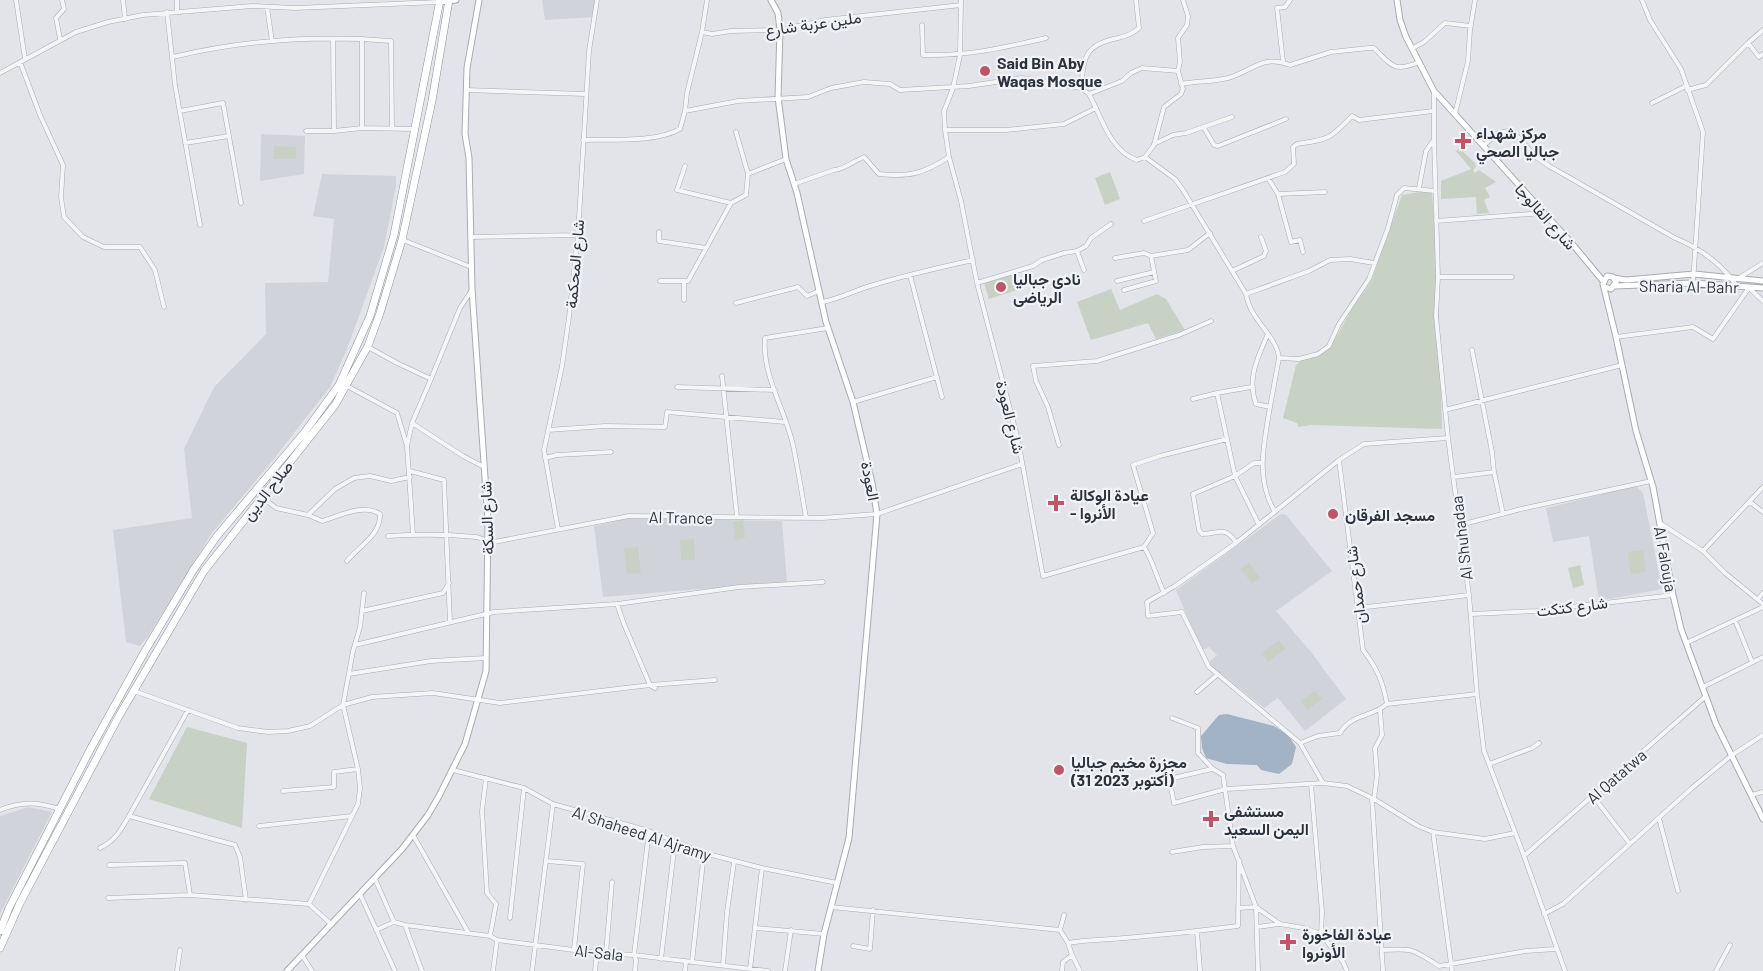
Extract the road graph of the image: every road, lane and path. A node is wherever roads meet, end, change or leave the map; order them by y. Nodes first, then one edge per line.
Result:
1 (16, 0) edge
2 (62, 0) edge
3 (123, 0) edge
4 (177, 0) edge
5 (294, 0) edge
6 (451, 0) edge
7 (479, 0) edge
8 (597, 0) edge
9 (707, 0) edge
10 (771, 0) edge
11 (1136, 0) edge
12 (1183, 0) edge
13 (1290, 0) edge
14 (1397, 0) edge
15 (1475, 0) edge
16 (1642, 0) edge
17 (440, 1) edge
18 (391, 3) edge
19 (961, 3) edge
20 (267, 7) junction
21 (295, 8) junction
22 (177, 11) junction
23 (167, 12) junction
24 (125, 19) junction
25 (922, 25) dead end
26 (1471, 26) junction
27 (780, 30) junction
28 (1763, 30) edge
29 (702, 32) junction
30 (1046, 38) dead end
31 (60, 39) junction
32 (333, 39) junction
33 (362, 39) junction
34 (272, 41) junction
35 (1748, 43) junction
36 (1413, 48) junction
37 (1763, 54) edge
38 (960, 56) junction
39 (173, 57) junction
40 (26, 59) junction
41 (20, 62) junction
42 (1283, 62) junction
43 (1419, 62) junction
44 (1178, 71) junction
45 (0, 73) edge
46 (1181, 84) junction
47 (953, 88) junction
48 (1081, 88) junction
49 (1686, 88) junction
50 (466, 90) junction
51 (1434, 91) junction
52 (585, 94) junction
53 (1089, 94) junction
54 (778, 97) junction
55 (1652, 103) dead end
56 (1096, 108) junction
57 (180, 111) junction
58 (685, 111) junction
59 (1433, 111) junction
60 (1454, 114) junction
61 (1232, 117) dead end
62 (1286, 119) dead end
63 (392, 127) junction
64 (362, 128) junction
65 (1204, 128) junction
66 (415, 129) junction
67 (945, 130) junction
68 (306, 131) dead end
69 (334, 131) junction
70 (736, 132) dead end
71 (229, 136) junction
72 (1434, 139) junction
73 (583, 140) junction
74 (185, 143) junction
75 (1154, 145) junction
76 (1483, 146) junction
77 (949, 157) junction
78 (1144, 157) junction
79 (786, 159) junction
80 (685, 166) dead end
81 (748, 174) junction
82 (1268, 178) junction
83 (794, 184) junction
84 (1419, 188) junction
85 (1435, 191) junction
86 (1325, 192) dead end
87 (1278, 194) junction
88 (731, 202) junction
89 (241, 203) dead end
90 (1194, 205) junction
91 (1545, 213) junction
92 (1144, 221) dead end
93 (1436, 221) junction
94 (1111, 224) dead end
95 (200, 225) dead end
96 (659, 232) dead end
97 (1210, 233) junction
98 (578, 235) junction
99 (471, 237) junction
100 (1261, 237) dead end
101 (402, 240) junction
102 (1696, 247) junction
103 (706, 248) junction
104 (1077, 251) junction
105 (1303, 252) dead end
106 (1150, 256) junction
107 (1115, 258) dead end
108 (973, 260) junction
109 (1374, 263) junction
110 (1763, 263) edge
111 (472, 267) junction
112 (1084, 270) dead end
113 (1154, 272) junction
114 (1232, 272) junction
115 (1694, 274) junction
116 (910, 275) junction
117 (1512, 277) dead end
118 (1731, 277) junction
119 (1438, 278) junction
120 (1614, 278) junction
121 (1739, 278) junction
122 (660, 281) dead end
123 (684, 281) junction
124 (1117, 281) dead end
125 (1763, 281) edge
126 (977, 283) junction
127 (1693, 283) junction
128 (1604, 284) junction
129 (1614, 286) junction
130 (1737, 286) junction
131 (1749, 288) junction
132 (1763, 288) edge
133 (472, 289) junction
134 (1124, 290) dead end
135 (819, 291) junction
136 (1246, 294) junction
137 (684, 300) dead end
138 (1763, 301) edge
139 (821, 302) junction
140 (736, 303) dead end
141 (164, 307) dead end
142 (1211, 321) dead end
143 (828, 328) junction
144 (1267, 335) junction
145 (1616, 337) junction
146 (368, 346) junction
147 (1472, 350) dead end
148 (1279, 358) junction
149 (1622, 365) junction
150 (722, 376) dead end
151 (937, 377) junction
152 (431, 379) junction
153 (347, 386) junction
154 (677, 387) dead end
155 (1251, 387) junction
156 (722, 390) junction
157 (775, 390) junction
158 (1217, 393) junction
159 (942, 397) dead end
160 (1193, 399) dead end
161 (853, 402) junction
162 (1481, 402) junction
163 (1270, 407) junction
164 (1445, 411) junction
165 (725, 416) junction
166 (785, 422) junction
167 (412, 423) junction
168 (548, 430) junction
169 (1448, 438) junction
170 (1227, 439) junction
171 (1059, 445) dead end
172 (407, 446) junction
173 (611, 452) dead end
174 (545, 458) junction
175 (1339, 460) junction
176 (1262, 463) junction
177 (1022, 464) junction
178 (484, 467) junction
179 (410, 471) junction
180 (1494, 472) junction
181 (1236, 476) junction
182 (410, 477) junction
183 (1454, 477) junction
184 (1651, 481) junction
185 (1763, 487) edge
186 (262, 496) junction
187 (1750, 502) dead end
188 (1275, 512) junction
189 (1763, 512) edge
190 (877, 514) junction
191 (1503, 514) junction
192 (308, 515) junction
193 (737, 517) junction
194 (806, 518) junction
195 (1660, 523) junction
196 (1259, 525) junction
197 (1460, 525) junction
198 (558, 529) junction
199 (413, 534) junction
200 (448, 535) junction
201 (388, 536) dead end
202 (487, 542) junction
203 (1236, 543) junction
204 (1144, 547) junction
205 (1703, 551) junction
206 (347, 561) dead end
207 (823, 582) dead end
208 (449, 583) junction
209 (364, 593) dead end
210 (1164, 593) junction
211 (1763, 593) edge
212 (1468, 595) junction
213 (1672, 595) junction
214 (1758, 599) junction
215 (617, 604) junction
216 (1763, 605) edge
217 (1358, 608) junction
218 (362, 610) junction
219 (488, 614) junction
220 (1471, 614) junction
221 (1735, 620) junction
222 (450, 622) junction
223 (1686, 643) junction
224 (355, 645) junction
225 (1763, 657) edge
226 (487, 658) junction
227 (1752, 662) junction
228 (349, 674) junction
229 (1218, 674) junction
230 (715, 680) dead end
231 (650, 685) junction
232 (1703, 687) junction
233 (655, 688) dead end
234 (134, 691) junction
235 (1197, 692) dead end
236 (1477, 694) junction
237 (1707, 695) junction
238 (479, 699) junction
239 (1387, 704) junction
240 (343, 705) junction
241 (188, 710) junction
242 (1380, 710) junction
243 (1172, 718) dead end
244 (1763, 735) edge
245 (1300, 743) junction
246 (1539, 743) dead end
247 (1732, 755) junction
248 (1166, 762) dead end
249 (1489, 764) junction
250 (358, 769) junction
251 (1213, 769) junction
252 (453, 770) junction
253 (486, 778) junction
254 (1169, 779) junction
255 (1323, 783) junction
256 (1311, 784) junction
257 (524, 788) junction
258 (1226, 789) junction
259 (283, 791) dead end
260 (1763, 792) edge
261 (1751, 795) junction
262 (1593, 796) junction
263 (1373, 798) junction
264 (553, 804) junction
265 (61, 809) junction
266 (0, 810) edge
267 (129, 816) junction
268 (353, 816) junction
269 (1659, 818) junction
270 (1763, 819) edge
271 (259, 826) dead end
272 (649, 831) junction
273 (1433, 832) junction
274 (1515, 833) junction
275 (413, 836) junction
276 (675, 842) junction
277 (1630, 844) junction
278 (1233, 846) junction
279 (100, 848) dead end
280 (1172, 852) dead end
281 (704, 853) junction
282 (1524, 856) junction
283 (1239, 860) junction
284 (547, 861) junction
285 (734, 861) junction
286 (109, 865) dead end
287 (762, 868) junction
288 (375, 879) junction
289 (612, 882) dead end
290 (837, 883) junction
291 (1678, 891) dead end
292 (360, 894) junction
293 (190, 895) junction
294 (108, 898) dead end
295 (246, 900) junction
296 (309, 904) junction
297 (830, 907) junction
298 (1256, 907) junction
299 (1238, 908) junction
300 (873, 910) junction
301 (1544, 914) junction
302 (1064, 915) dead end
303 (510, 918) dead end
304 (394, 922) junction
305 (331, 924) junction
306 (1280, 924) junction
307 (405, 925) junction
308 (1257, 927) junction
309 (756, 928) junction
310 (376, 930) junction
311 (791, 930) junction
312 (1060, 930) junction
313 (0, 931) edge
314 (1197, 931) junction
315 (468, 933) junction
316 (824, 934) junction
317 (1321, 934) junction
318 (490, 936) junction
319 (497, 940) junction
320 (1068, 943) junction
321 (536, 945) junction
322 (1730, 945) dead end
323 (853, 946) dead end
324 (0, 948) edge
325 (1556, 948) junction
326 (574, 949) junction
327 (180, 950) dead end
328 (1382, 950) junction
329 (597, 953) junction
330 (606, 953) junction
331 (302, 955) junction
332 (634, 955) junction
333 (1072, 955) junction
334 (661, 959) junction
335 (686, 962) junction
336 (692, 962) junction
337 (1451, 964) junction
338 (723, 965) junction
339 (750, 969) junction
340 (177, 971) edge
341 (287, 971) edge
342 (312, 971) edge
343 (395, 971) edge
344 (422, 971) edge
345 (493, 971) edge
346 (532, 971) edge
347 (595, 971) edge
348 (635, 971) edge
349 (685, 971) edge
350 (768, 971) edge
351 (785, 971) edge
352 (818, 971) edge
353 (1061, 971) edge
354 (1080, 971) edge
355 (1200, 971) edge
356 (1258, 971) edge
357 (1347, 971) edge
358 (1383, 971) edge
359 (1452, 971) edge
360 (1565, 971) edge
361 (1717, 971) edge

1 - 40 street
2 - 31 street
3 - 24 street
4 - 22 street
5 - 21 street
6 - 17 main road
6 - 101 highway, صلاح الدين
7 - 50 main road, شارع السكة
8 - 52 street, شارع المحكمة
9 - 29 street
10 - 27 main road, العودة
11 - 48 street
12 - 44 street
13 - 42 street
14 - 36 main road, شارع الفالوجا
15 - 26 street
16 - 49 street
17 - 18 street
17 - 66 highway, صلاح الدين
18 - 21 street
19 - 27 street, ملين عزبة شارع
19 - 38 street, شارع العودة
20 - 21 street
20 - 22 street
20 - 34 street
22 - 23 street
23 - 24 street
23 - 39 street
24 - 31 street
25 - 38 street
26 - 36 street
26 - 60 street
27 - 29 street, ملين عزبة شارع
27 - 54 main road, العودة
28 - 35 street
29 - 58 street
30 - 38 street
31 - 40 street
32 - 33 street
32 - 34 street
32 - 69 street
33 - 63 street
33 - 64 street
34 - 39 street
35 - 37 street
35 - 49 street
36 - 43 main road, شارع الفالوجا
38 - 47 street, شارع العودة
39 - 57 street
40 - 41 street
41 - 45 street
41 - 141 street
42 - 43 street
42 - 46 street
43 - 51 main road, شارع الفالوجا
44 - 46 street
44 - 53 street
46 - 75 street
47 - 48 street
47 - 54 street
47 - 67 street, شارع العودة
48 - 53 street
49 - 55 street
49 - 102 street
50 - 52 street
50 - 99 main road, شارع السكة
51 - 59 street, Al Shuhadaa
51 - 60 main road, شارع الفالوجا
52 - 73 street, شارع المحكمة
53 - 56 street
54 - 58 street
54 - 79 main road, العودة
56 - 67 street
56 - 78 street
57 - 71 street
57 - 74 street
58 - 73 street
59 - 72 street, Al Shuhadaa
59 - 82 street
60 - 76 main road, شارع الفالوجا
61 - 65 street
62 - 65 street
63 - 64 street
63 - 66 street
64 - 69 street
65 - 75 street
66 - 265 highway, صلاح الدين
67 - 77 street, شارع العودة
68 - 69 street
70 - 81 street
71 - 74 street
71 - 89 street
72 - 84 street
72 - 85 street, Al Shuhadaa
73 - 98 street, شارع المحكمة
74 - 95 street
75 - 78 street
76 - 91 main road, شارع الفالوجا
76 - 102 street
77 - 83 street
77 - 108 street, شارع العودة
78 - 90 street
79 - 81 street
79 - 83 main road, العودة
80 - 88 street
81 - 88 street
82 - 87 street
82 - 90 street
83 - 135 main road, العودة
84 - 85 street
84 - 109 street
85 - 93 street, Al Shuhadaa
86 - 87 street
87 - 105 street
88 - 103 street
90 - 92 street
90 - 97 street
91 - 93 street
91 - 128 main road, شارع الفالوجا
93 - 119 street, Al Shuhadaa
94 - 104 street
96 - 103 street
97 - 106 street
97 - 114 street
98 - 99 street
98 - 168 street, شارع المحكمة
99 - 111 main road, شارع السكة
100 - 114 street
101 - 111 street
101 - 146 highway, صلاح الدين
102 - 115 street
102 - 118 street
103 - 123 street
104 - 112 street
104 - 126 street
106 - 107 street
106 - 113 street
108 - 116 street
108 - 126 street, شارع العودة
109 - 136 street
109 - 148 street
110 - 121 street
111 - 133 main road, شارع السكة
113 - 124 street
113 - 134 street
114 - 136 street
115 - 118 main road, Sharia Al-Bahr
115 - 120 main road, Sharia Al-Bahr
115 - 127 street
116 - 139 street
116 - 151 street
117 - 119 street
118 - 121 main road, Sharia Al-Bahr
118 - 130 street
119 - 164 street, Al Shuhadaa
120 - 128 main road, Sharia Al-Bahr
120 - 129 main road
121 - 125 main road, Sharia Al-Bahr
122 - 123 street
123 - 137 street
126 - 177 street, شارع العودة
127 - 129 main road, Sharia Al-Bahr
127 - 130 main road, Sharia Al-Bahr
128 - 129 main road, Sharia Al-Bahr
128 - 145 main road, Al Falouja
130 - 131 main road, Sharia Al-Bahr
131 - 132 main road, Sharia Al-Bahr
131 - 138 street
131 - 145 street
133 - 152 street
133 - 178 main road, شارع السكة
135 - 139 main road, العودة
135 - 140 street
136 - 144 street
139 - 143 main road, العودة
142 - 171 street
143 - 157 street
143 - 161 main road, العودة
144 - 148 street
144 - 155 street
145 - 149 main road, Al Falouja
146 - 152 street
146 - 153 highway, صلاح الدين
147 - 162 street
148 - 163 street
149 - 162 street
149 - 184 main road, Al Falouja
150 - 156 street
151 - 159 street
151 - 161 street
152 - 167 street
153 - 172 street
153 - 186 highway, صلاح الدين
154 - 156 street
155 - 158 street
155 - 163 street
156 - 157 street
156 - 165 street
157 - 166 street
158 - 160 street
158 - 170 street
161 - 190 main road, العودة
162 - 164 street
162 - 180 street
163 - 176 street
164 - 169 street, Al Shuhadaa
165 - 166 street
165 - 168 street
165 - 193 street
166 - 194 street
167 - 172 street
167 - 178 street
168 - 174 street, شارع المحكمة
169 - 175 street
169 - 183 street, Al Shuhadaa
170 - 181 street
170 - 204 street
172 - 179 street
173 - 174 street
174 - 198 street, شارع المحكمة
175 - 188 street
175 - 217 street, شارع حمدان
176 - 181 street
176 - 188 street
177 - 190 street, Al Trance
177 - 204 street, شارع العودة
178 - 202 main road, شارع السكة
179 - 182 street
179 - 200 street
180 - 183 street
180 - 191 street
181 - 196 street
181 - 203 street
182 - 192 street
182 - 199 street
183 - 197 street, Al Shuhadaa
184 - 191 street
184 - 195 main road, Al Falouja
185 - 205 street
186 - 192 street
186 - 234 highway, صلاح الدين
187 - 189 street
188 - 196 street
190 - 194 street, Al Trance
190 - 290 main road, العودة
191 - 197 street
192 - 206 street
193 - 194 street, Al Trance
193 - 198 street, Al Trance
195 - 205 street
195 - 213 main road, Al Falouja
196 - 203 street
197 - 212 street, Al Shuhadaa
198 - 202 street, Al Trance
199 - 200 street
199 - 201 street
200 - 202 street
200 - 208 street
202 - 219 main road, شارع السكة
203 - 210 street
204 - 210 street
205 - 214 street
207 - 215 street
208 - 218 street
208 - 222 street
209 - 218 street
210 - 229 street
211 - 214 street
212 - 217 street
212 - 220 street, Al Shuhadaa
213 - 220 street, شارع كتكت
213 - 223 main road, Al Falouja
214 - 216 street
215 - 219 street
215 - 231 street
216 - 221 street
217 - 239 street, شارع حمدان
218 - 224 street
219 - 222 street
219 - 226 main road, شارع السكة
220 - 236 street, Al Shuhadaa
221 - 223 street
221 - 227 street
222 - 224 street
223 - 232 main road, Al Falouja
224 - 228 street
225 - 227 street
226 - 228 street
226 - 238 main road, شارع السكة
227 - 232 street
228 - 240 street
229 - 235 street
229 - 245 street
230 - 231 street
231 - 233 street
231 - 238 street
232 - 237 main road, Al Falouja
234 - 241 street
234 - 324 highway, صلاح الدين
236 - 239 street
236 - 249 street, Al Shuhadaa
237 - 247 main road, Al Falouja
237 - 262 street, Al Qatatwa
238 - 240 street
238 - 252 main road, شارع السكة
239 - 242 street
240 - 241 street
240 - 250 street
241 - 267 street
242 - 245 street
242 - 263 street
243 - 251 street
244 - 247 street
245 - 255 street
246 - 249 street
247 - 261 main road, Al Falouja
247 - 269 street
248 - 254 street
249 - 274 street, Al Shuhadaa
250 - 259 street
250 - 268 street
251 - 254 street
251 - 258 street
252 - 253 street, Al Shaheed Al Ajramy
252 - 275 main road, شارع السكة
253 - 257 street, Al Shaheed Al Ajramy
253 - 318 street
254 - 258 street
255 - 256 street
255 - 263 street
256 - 258 street
256 - 317 street
257 - 264 street, Al Shaheed Al Ajramy
257 - 303 street
258 - 278 street
260 - 261 street
261 - 270 main road, Al Falouja
262 - 277 street
262 - 282 street, Al Qatatwa
263 - 273 street
263 - 328 street
264 - 272 street, Al Shaheed Al Ajramy
264 - 284 street
265 - 266 street
265 - 313 highway, صلاح الدين
267 - 279 street
267 - 295 street
268 - 271 street
268 - 296 street
269 - 277 street
269 - 291 street
272 - 276 street, Al Shaheed Al Ajramy
272 - 332 street
273 - 274 street
273 - 337 street
274 - 282 street, Al Shuhadaa
275 - 288 main road, شارع السكة
275 - 315 street
276 - 281 street, Al Shaheed Al Ajramy
276 - 334 street
277 - 301 street
278 - 280 street
278 - 283 street
281 - 285 street, Al Shaheed Al Ajramy
281 - 336 street
282 - 301 street, Al Shuhadaa
283 - 298 street
283 - 299 street
284 - 321 street
284 - 326 street
285 - 287 street, Al Shaheed Al Ajramy
285 - 338 street
286 - 293 street
287 - 290 street, Al Shaheed Al Ajramy
287 - 309 street
288 - 292 main road, شارع السكة
288 - 304 street
289 - 330 street
290 - 297 main road, العودة
292 - 305 main road, شارع السكة
292 - 310 street
293 - 294 street
293 - 295 street
295 - 296 street
296 - 305 street
297 - 300 street
297 - 316 main road, العودة
298 - 299 street
298 - 306 street
298 - 308 street
299 - 314 street
300 - 312 street
300 - 323 street
301 - 325 street, Al Shuhadaa
302 - 312 street
304 - 307 street, Al-Sala
304 - 310 street
305 - 331 main road, شارع السكة
306 - 308 street
306 - 317 street
307 - 315 street, Al-Sala
307 - 344 street
308 - 356 street
309 - 311 street
309 - 339 street
310 - 343 street
311 - 316 street
311 - 351 street
312 - 320 street
314 - 320 street
314 - 355 street
315 - 318 street, Al-Sala
316 - 352 main road, العودة
317 - 357 street
318 - 319 street, Al-Sala
319 - 321 street, Al-Sala
319 - 345 street
320 - 333 street
321 - 326 street, Al-Sala
321 - 346 street
322 - 361 street
325 - 337 street
325 - 360 street, Al Shuhadaa
326 - 329 street, Al-Sala
327 - 340 street
328 - 337 street
328 - 358 street
329 - 330 street, Al-Sala
329 - 347 street
330 - 332 street, Al-Sala
331 - 341 main road, شارع السكة
331 - 342 street
332 - 334 street, Al-Sala
332 - 348 street
333 - 353 street
333 - 354 street
334 - 335 street, Al-Sala
335 - 336 street, Al-Sala
335 - 349 street
336 - 338 street, Al-Sala
337 - 359 street
338 - 339 street, Al-Sala
339 - 350 street, Al-Sala

